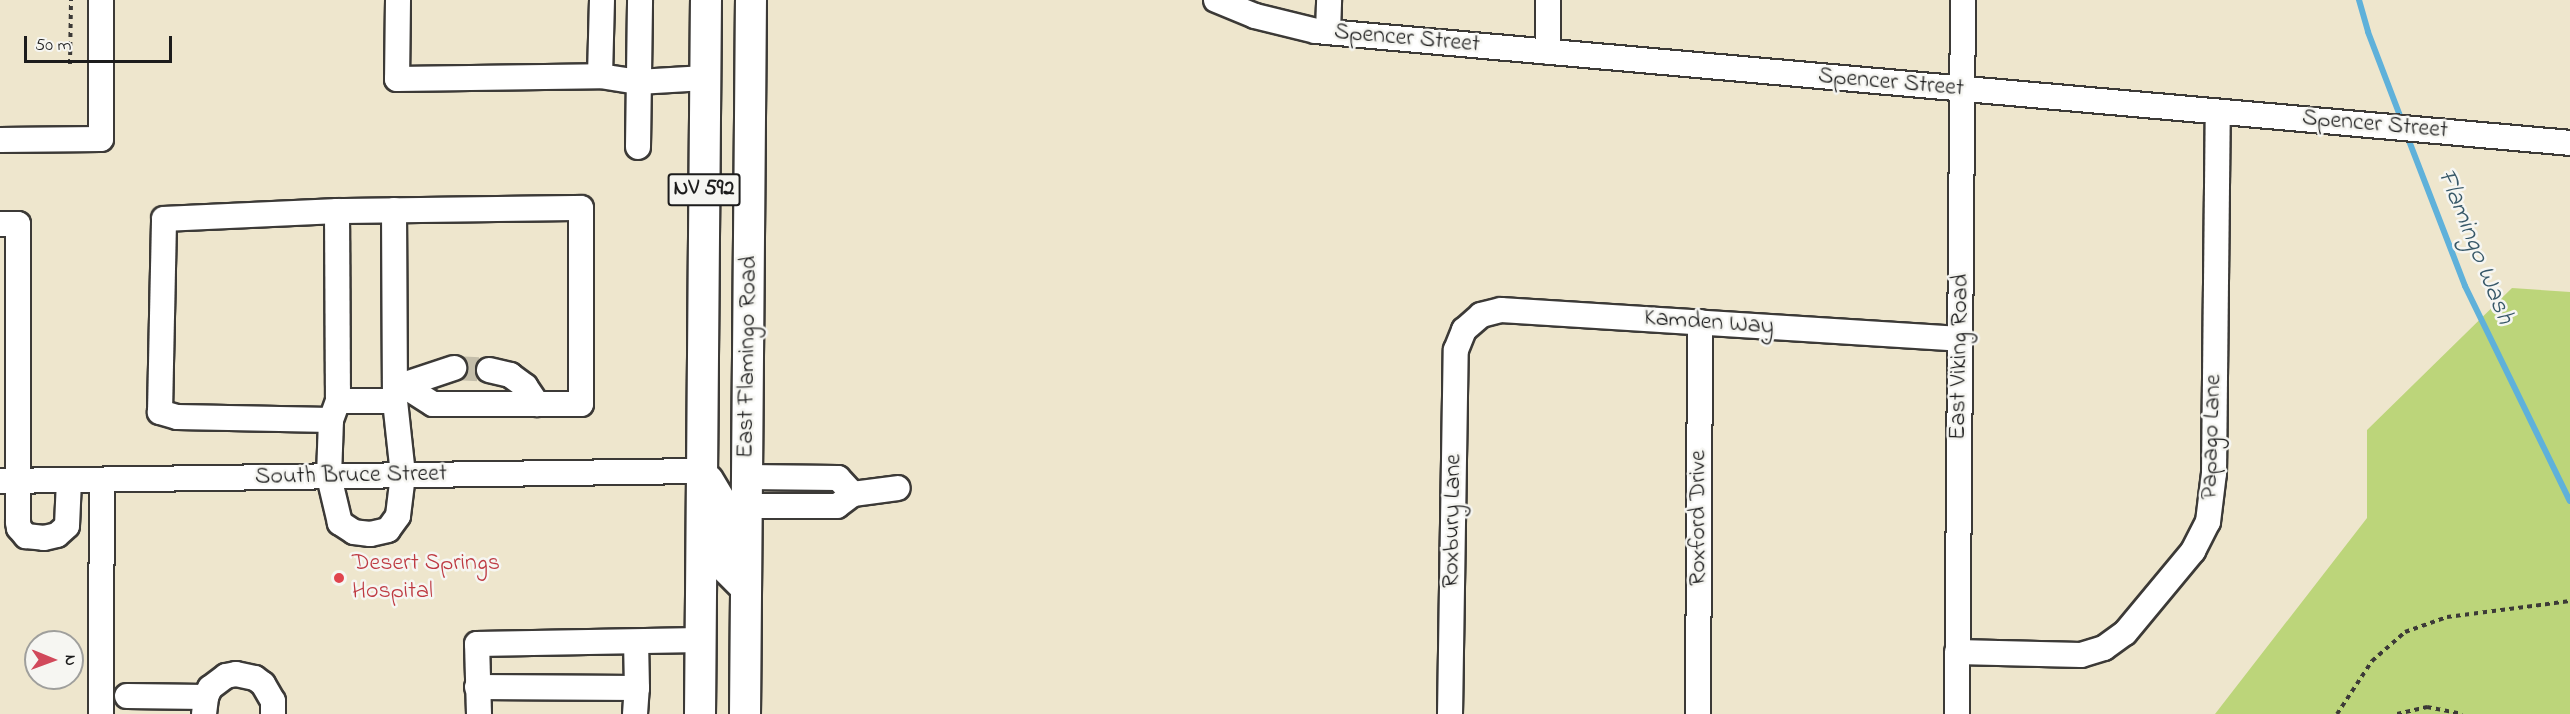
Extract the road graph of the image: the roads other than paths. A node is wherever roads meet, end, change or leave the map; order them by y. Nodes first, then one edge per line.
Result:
1 (101, 0) edge
2 (398, 0) edge
3 (602, 0) edge
4 (640, 0) edge
5 (706, 0) edge
6 (751, 0) edge
7 (1216, 0) edge
8 (1329, 0) edge
9 (1548, 0) edge
10 (1963, 0) edge
11 (1328, 32) junction
12 (1548, 52) junction
13 (600, 76) junction
14 (705, 78) junction
15 (638, 82) junction
16 (1963, 89) junction
17 (2218, 112) junction
18 (0, 140) edge
19 (2570, 143) edge
20 (638, 147) dead end
21 (394, 210) junction
22 (337, 211) junction
23 (0, 224) edge
24 (1700, 322) junction
25 (1464, 330) joint
26 (1960, 339) junction
27 (454, 368) tunnel mouth
28 (489, 370) tunnel mouth
29 (703, 381) junction
30 (398, 389) junction
31 (537, 404) junction
32 (334, 410) junction
33 (702, 471) junction
34 (404, 476) junction
35 (329, 477) junction
36 (69, 480) junction
37 (102, 480) junction
38 (9, 481) edge
39 (898, 488) dead end
40 (746, 492) junction
41 (9, 523) edge
42 (745, 587) junction
43 (700, 640) junction
44 (636, 642) junction
45 (1958, 652) junction
46 (477, 687) junction
47 (637, 688) junction
48 (127, 696) dead end
49 (205, 705) edge
50 (101, 714) edge
51 (273, 714) edge
52 (479, 714) edge
53 (635, 714) edge
54 (700, 714) edge
55 (745, 714) edge
56 (1450, 714) edge
57 (1698, 714) edge
58 (1957, 714) edge

1 - 18 street
2 - 13 street
3 - 13 street
4 - 15 street
5 - 14 main road, East Flamingo Road / NV 592
6 - 40 main road, East Flamingo Road / NV 592
7 - 11 street, Spencer Street
8 - 11 street
9 - 12 street
10 - 16 street, East Viking Road
11 - 12 street, Spencer Street
12 - 16 street, Spencer Street
13 - 15 street
14 - 15 street
14 - 29 main road, East Flamingo Road / NV 592
15 - 20 street
16 - 17 street, Spencer Street
16 - 26 street, East Viking Road
17 - 19 street, Spencer Street
17 - 45 street, Papago Lane
21 - 22 street
21 - 30 street
21 - 31 street
22 - 32 street
22 - 32 street
23 - 38 street
24 - 25 street, Kamden Way
24 - 26 street, Kamden Way
24 - 57 street, Roxford Drive
25 - 56 street, Roxbury Lane
26 - 45 street, East Viking Road
27 - 30 street
28 - 31 street
29 - 33 main road, East Flamingo Road / NV 592
29 - 40 main road
30 - 31 street
30 - 32 street
30 - 34 street
32 - 35 street
33 - 34 street, South Bruce Street
33 - 42 main road
33 - 43 main road, East Flamingo Road / NV 592
34 - 35 street, South Bruce Street
34 - 35 street
35 - 37 street, South Bruce Street
36 - 37 street, South Bruce Street
36 - 38 street, South Bruce Street
36 - 41 street
37 - 50 street
38 - 41 street
39 - 40 street
40 - 42 main road, East Flamingo Road / NV 592
42 - 55 main road, East Flamingo Road / NV 592
43 - 44 street
43 - 54 main road, East Flamingo Road / NV 592
44 - 46 street
44 - 47 street
45 - 58 street, East Viking Road
46 - 47 street
46 - 52 street
47 - 53 street
48 - 49 street
49 - 51 street

